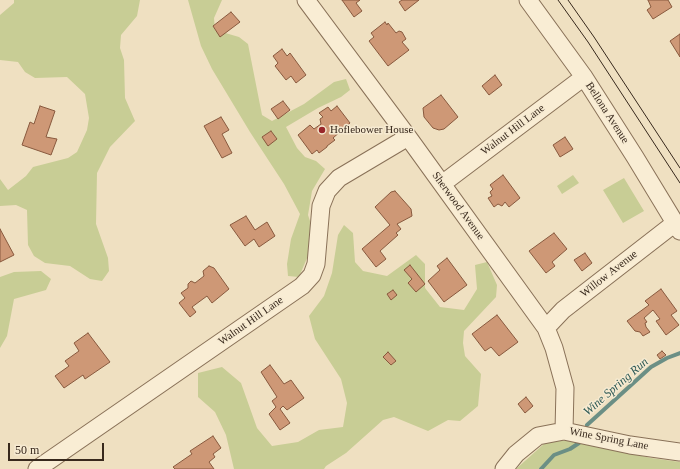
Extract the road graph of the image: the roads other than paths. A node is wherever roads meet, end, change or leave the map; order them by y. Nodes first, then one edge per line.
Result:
1 (306, 0) edge
2 (528, 0) edge
3 (584, 77) junction
4 (408, 137) junction
5 (442, 184) junction
6 (678, 227) edge
7 (546, 328) junction
8 (564, 431) junction
9 (680, 452) edge
10 (37, 469) edge
11 (504, 469) edge

1 - 4 street, Sherwood Avenue
2 - 3 street, Bellona Avenue
3 - 5 street, Walnut Hill Lane
3 - 6 street, Bellona Avenue
4 - 5 street, Sherwood Avenue
4 - 10 street, Walnut Hill Lane
5 - 7 street, Sherwood Avenue
6 - 7 street, Willow Avenue
7 - 8 street, Sherwood Avenue
8 - 9 street, Wine Spring Lane
8 - 11 street, Wine Spring Lane

